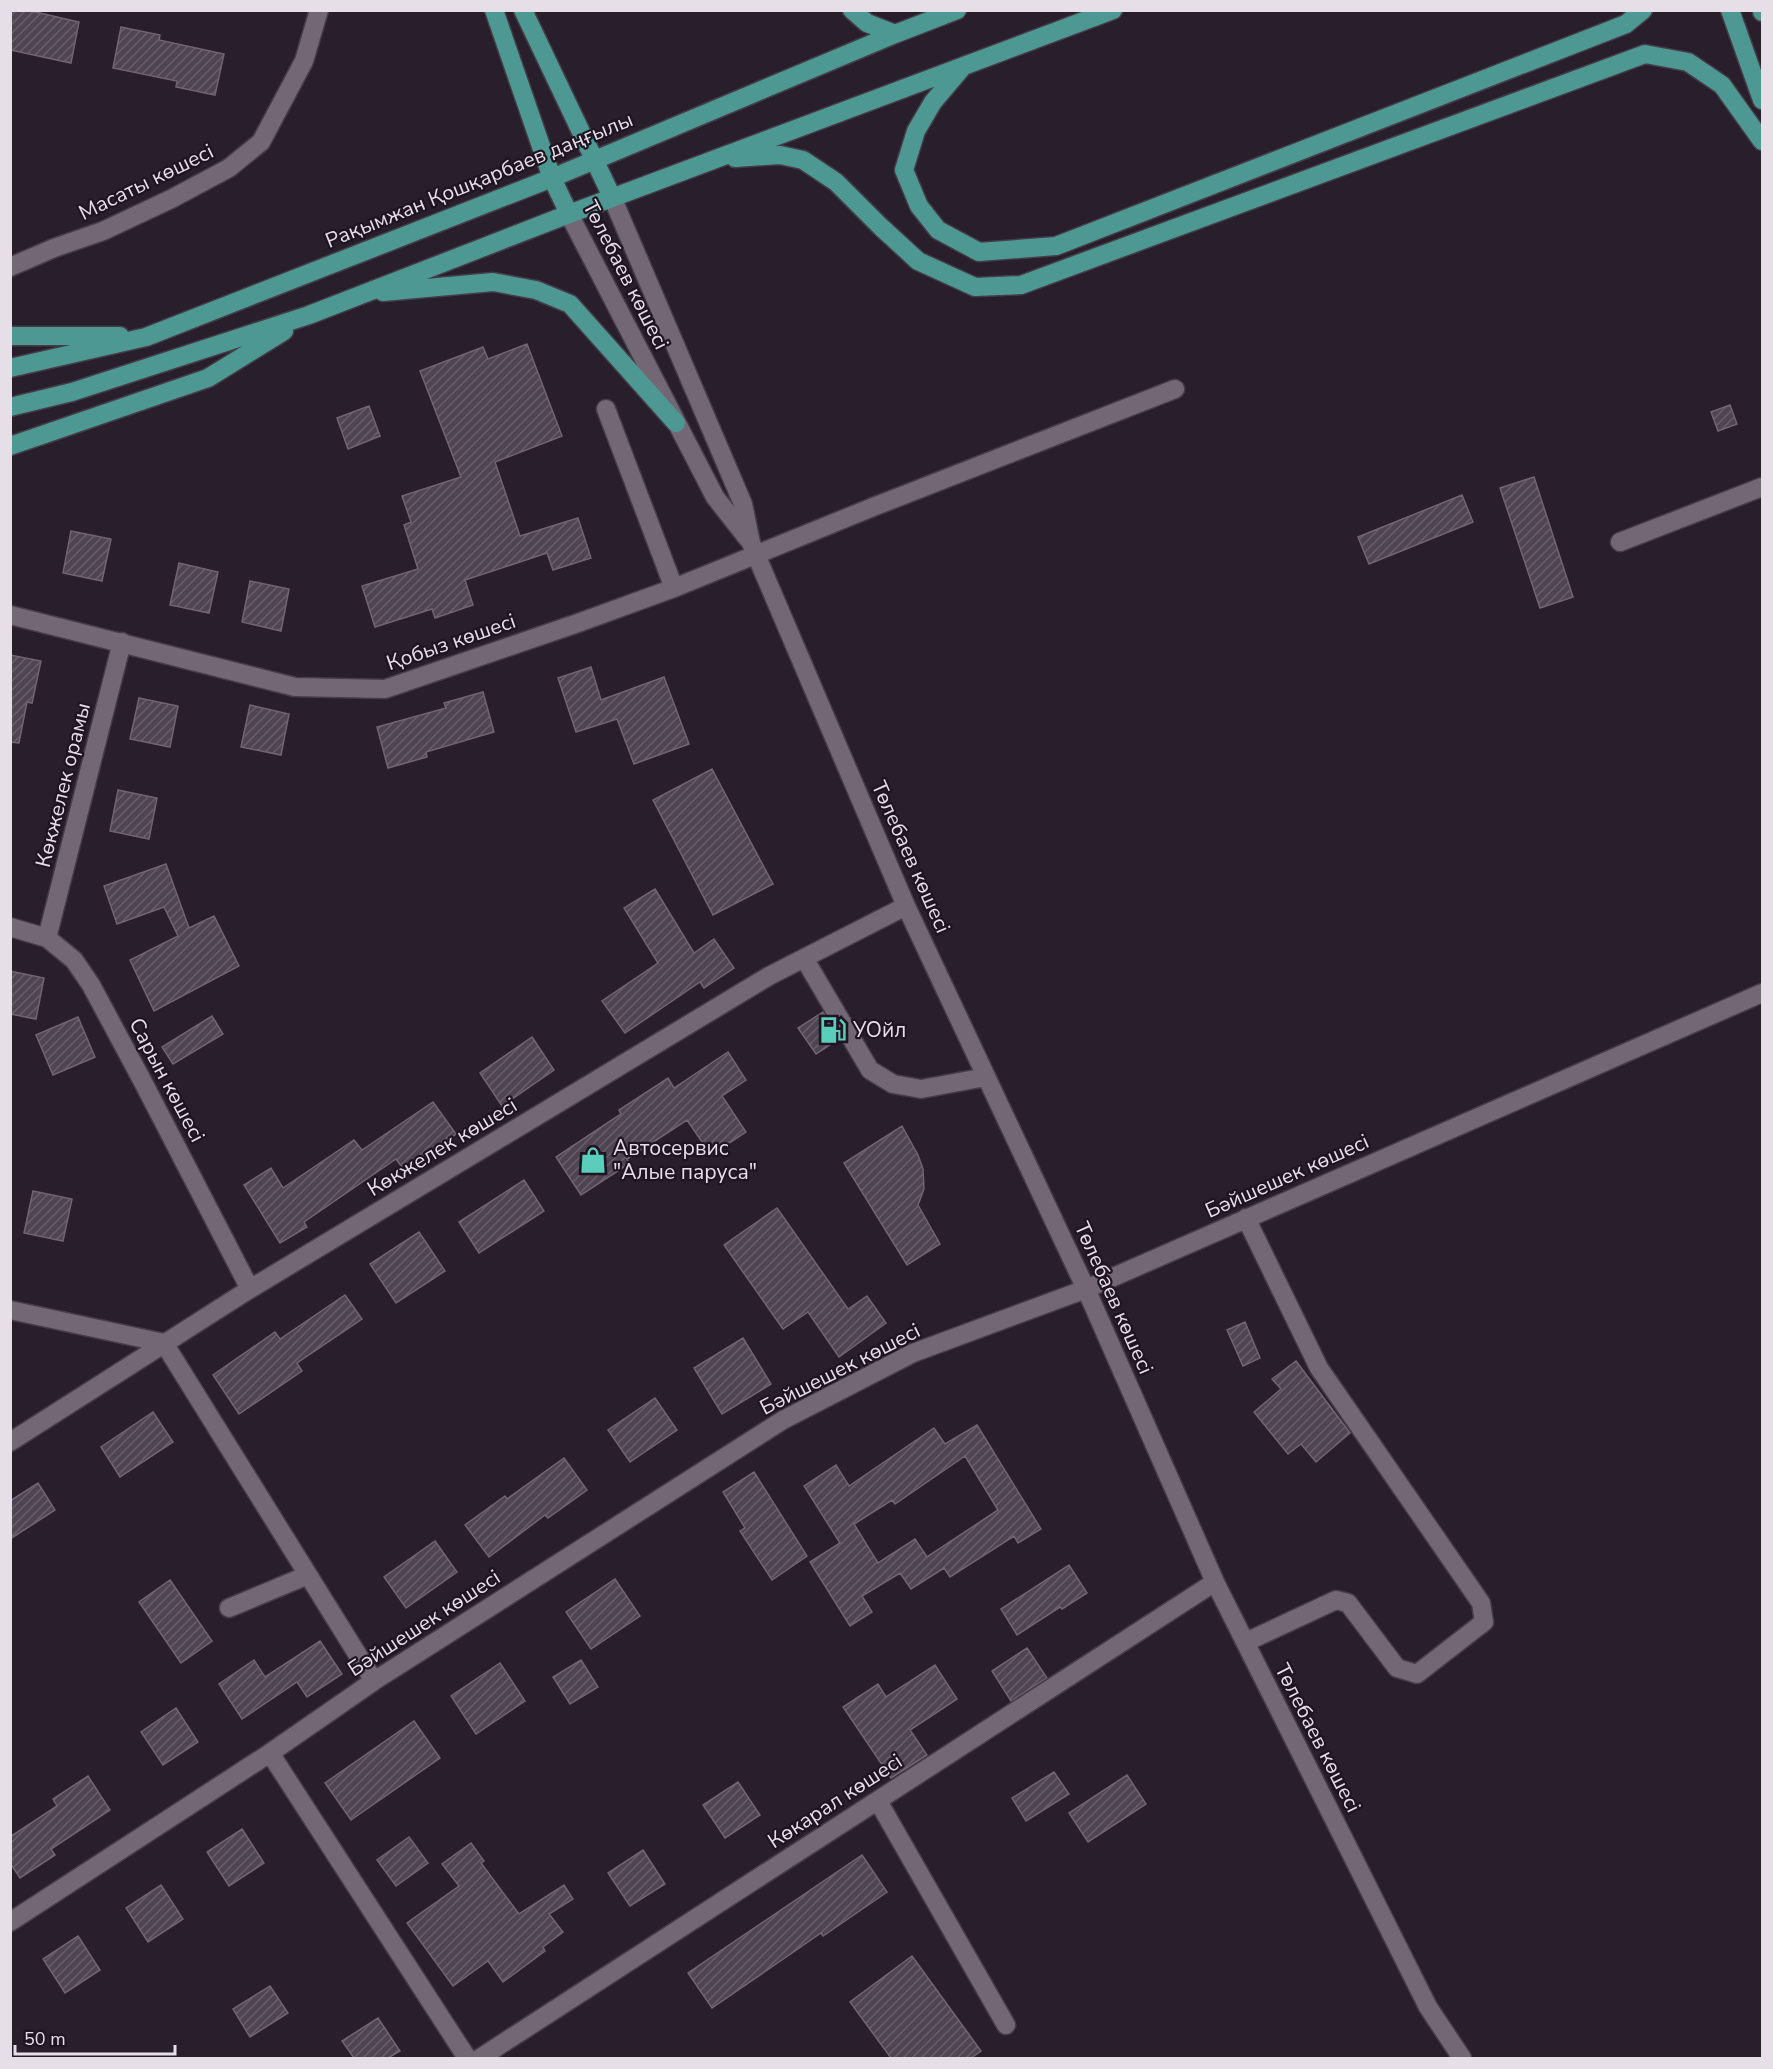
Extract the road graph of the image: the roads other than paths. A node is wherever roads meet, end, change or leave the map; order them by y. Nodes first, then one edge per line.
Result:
1 (320, 10) edge
2 (494, 10) edge
3 (523, 10) edge
4 (852, 10) edge
5 (957, 10) edge
6 (1113, 10) edge
7 (1643, 10) edge
8 (1730, 10) edge
9 (895, 34) junction
10 (963, 68) junction
11 (1762, 100) edge
12 (1762, 141) edge
13 (594, 159) junction
14 (715, 159) junction
15 (552, 178) junction
16 (612, 198) junction
17 (569, 214) junction
18 (10, 267) edge
19 (367, 293) junction
20 (309, 315) junction
21 (10, 336) edge
22 (146, 337) junction
23 (10, 368) edge
24 (1175, 389) dead end
25 (10, 407) edge
26 (606, 409) dead end
27 (676, 423) junction
28 (10, 446) edge
29 (1762, 487) edge
30 (1620, 542) dead end
31 (754, 549) junction
32 (674, 588) junction
33 (10, 615) edge
34 (122, 642) junction
35 (906, 906) junction
36 (10, 927) edge
37 (47, 938) junction
38 (804, 958) junction
39 (1762, 993) edge
40 (986, 1077) junction
41 (1246, 1218) junction
42 (250, 1288) junction
43 (1086, 1289) junction
44 (10, 1310) edge
45 (164, 1344) junction
46 (10, 1442) edge
47 (308, 1575) junction
48 (1215, 1582) junction
49 (229, 1608) dead end
50 (1246, 1642) junction
51 (374, 1680) junction
52 (270, 1753) junction
53 (878, 1801) junction
54 (10, 1922) edge
55 (1006, 2025) dead end
56 (467, 2058) edge
57 (480, 2058) edge
58 (1462, 2058) edge

1 - 18 street, Масаты көшесі
2 - 15 main road, Төлебаев көшесі
3 - 13 main road, Төлебаев көшесі
4 - 9 main road
5 - 9 main road, Рақымжан Қошқарбаев даңғылы
6 - 10 main road
7 - 10 main road
8 - 11 main road
9 - 13 main road, Рақымжан Қошқарбаев даңғылы
10 - 14 main road
12 - 14 main road
13 - 15 main road, Рақымжан Қошқарбаев даңғылы
13 - 16 main road, Төлебаев көшесі
14 - 16 main road
15 - 17 main road, Төлебаев көшесі
15 - 22 main road, Рақымжан Қошқарбаев даңғылы
16 - 17 main road
16 - 31 street, Төлебаев көшесі
17 - 19 main road
17 - 27 street, Төлебаев көшесі
19 - 20 main road
19 - 27 main road
20 - 25 main road
20 - 28 main road
21 - 22 main road
22 - 23 main road, Рақымжан Қошқарбаев даңғылы
24 - 31 street, Қобыз көшесі
26 - 32 street
27 - 31 street, Төлебаев көшесі
29 - 30 street
31 - 32 street, Қобыз көшесі
31 - 35 street, Төлебаев көшесі
32 - 34 street, Қобыз көшесі
33 - 34 street, Қобыз көшесі
34 - 37 street, Көкжелек орамы
35 - 38 street, Көкжелек көшесі
35 - 40 street, Төлебаев көшесі
36 - 37 street, Сарын көшесі
37 - 42 street, Сарын көшесі
38 - 40 street
38 - 42 street, Көкжелек көшесі
39 - 41 street, Бәйшешек көшесі
40 - 43 street, Төлебаев көшесі
41 - 43 street, Бәйшешек көшесі
41 - 50 street
42 - 45 street, Көкжелек көшесі
43 - 48 street, Төлебаев көшесі
43 - 51 street, Бәйшешек көшесі
44 - 45 street
45 - 46 street, Көкжелек көшесі
45 - 47 street
47 - 49 street
47 - 51 street
48 - 50 street, Төлебаев көшесі
48 - 53 street, Көкарал көшесі
50 - 58 street, Төлебаев көшесі
51 - 52 street, Бәйшешек көшесі
52 - 54 street, Бәйшешек көшесі
52 - 56 street
53 - 55 street
53 - 57 street, Көкарал көшесі

